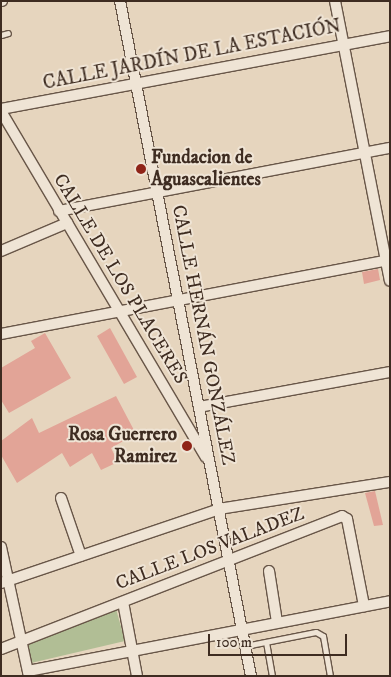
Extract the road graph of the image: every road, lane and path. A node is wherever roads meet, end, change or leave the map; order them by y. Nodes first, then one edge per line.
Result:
1 (120, 1) edge
2 (335, 1) edge
3 (8, 33) dead end
4 (1, 35) edge
5 (390, 36) edge
6 (344, 44) junction
7 (136, 84) junction
8 (1, 110) edge
9 (390, 148) edge
10 (365, 153) junction
11 (157, 192) junction
12 (59, 211) junction
13 (67, 223) junction
14 (1, 251) edge
15 (388, 260) edge
16 (390, 281) edge
17 (178, 301) junction
18 (120, 312) junction
19 (1, 334) edge
20 (390, 372) edge
21 (199, 407) junction
22 (210, 464) junction
23 (390, 482) edge
24 (60, 498) dead end
25 (219, 509) junction
26 (1, 547) edge
27 (81, 556) junction
28 (229, 562) junction
29 (269, 571) dead end
30 (5, 581) edge
31 (390, 601) edge
32 (123, 602) junction
33 (364, 606) junction
34 (277, 622) junction
35 (242, 629) junction
36 (266, 642) junction
37 (23, 643) junction
38 (246, 646) junction
39 (1, 650) edge
40 (132, 650) junction
41 (29, 673) edge
42 (137, 676) edge
43 (251, 676) edge
44 (272, 676) edge
45 (330, 676) edge

1 - 7 street, CALLE HERNÁN GONZÁLEZ
2 - 6 street
3 - 4 lane
5 - 6 street, CALLE JARDÍN DE LA ESTACIÓN
6 - 7 street, CALLE JARDÍN DE LA ESTACIÓN
6 - 10 street
7 - 8 street, CALLE JARDÍN DE LA ESTACIÓN
7 - 11 street, CALLE HERNÁN GONZÁLEZ
8 - 12 street, CALLE DE LOS PLACERES
9 - 10 street
10 - 11 street
10 - 15 street
11 - 12 street
11 - 17 street, CALLE HERNÁN GONZÁLEZ
12 - 13 street, CALLE DE LOS PLACERES
13 - 14 street
13 - 18 street, CALLE DE LOS PLACERES
15 - 16 street
15 - 17 street
17 - 18 street
17 - 21 street, CALLE HERNÁN GONZÁLEZ
18 - 19 street
18 - 22 street, CALLE DE LOS PLACERES
20 - 21 street
21 - 22 street, CALLE HERNÁN GONZÁLEZ
22 - 25 street, CALLE HERNÁN GONZÁLEZ
23 - 25 street
24 - 27 street
25 - 27 street
25 - 28 street, CALLE HERNÁN GONZÁLEZ
26 - 30 street
27 - 30 street
28 - 32 street, CALLE LOS VALADEZ
28 - 33 street, CALLE LOS VALADEZ
28 - 35 street, CALLE HERNÁN GONZÁLEZ
29 - 34 street
30 - 37 street
31 - 33 street
32 - 37 street, CALLE LOS VALADEZ
32 - 40 street
33 - 34 street
34 - 35 street
35 - 38 street, CALLE HERNÁN GONZÁLEZ
35 - 40 street
36 - 38 lane
36 - 44 lane
36 - 45 lane
37 - 39 street, CALLE LOS VALADEZ
37 - 41 street
38 - 43 street, CALLE HERNÁN GONZÁLEZ
40 - 41 street
40 - 42 street

